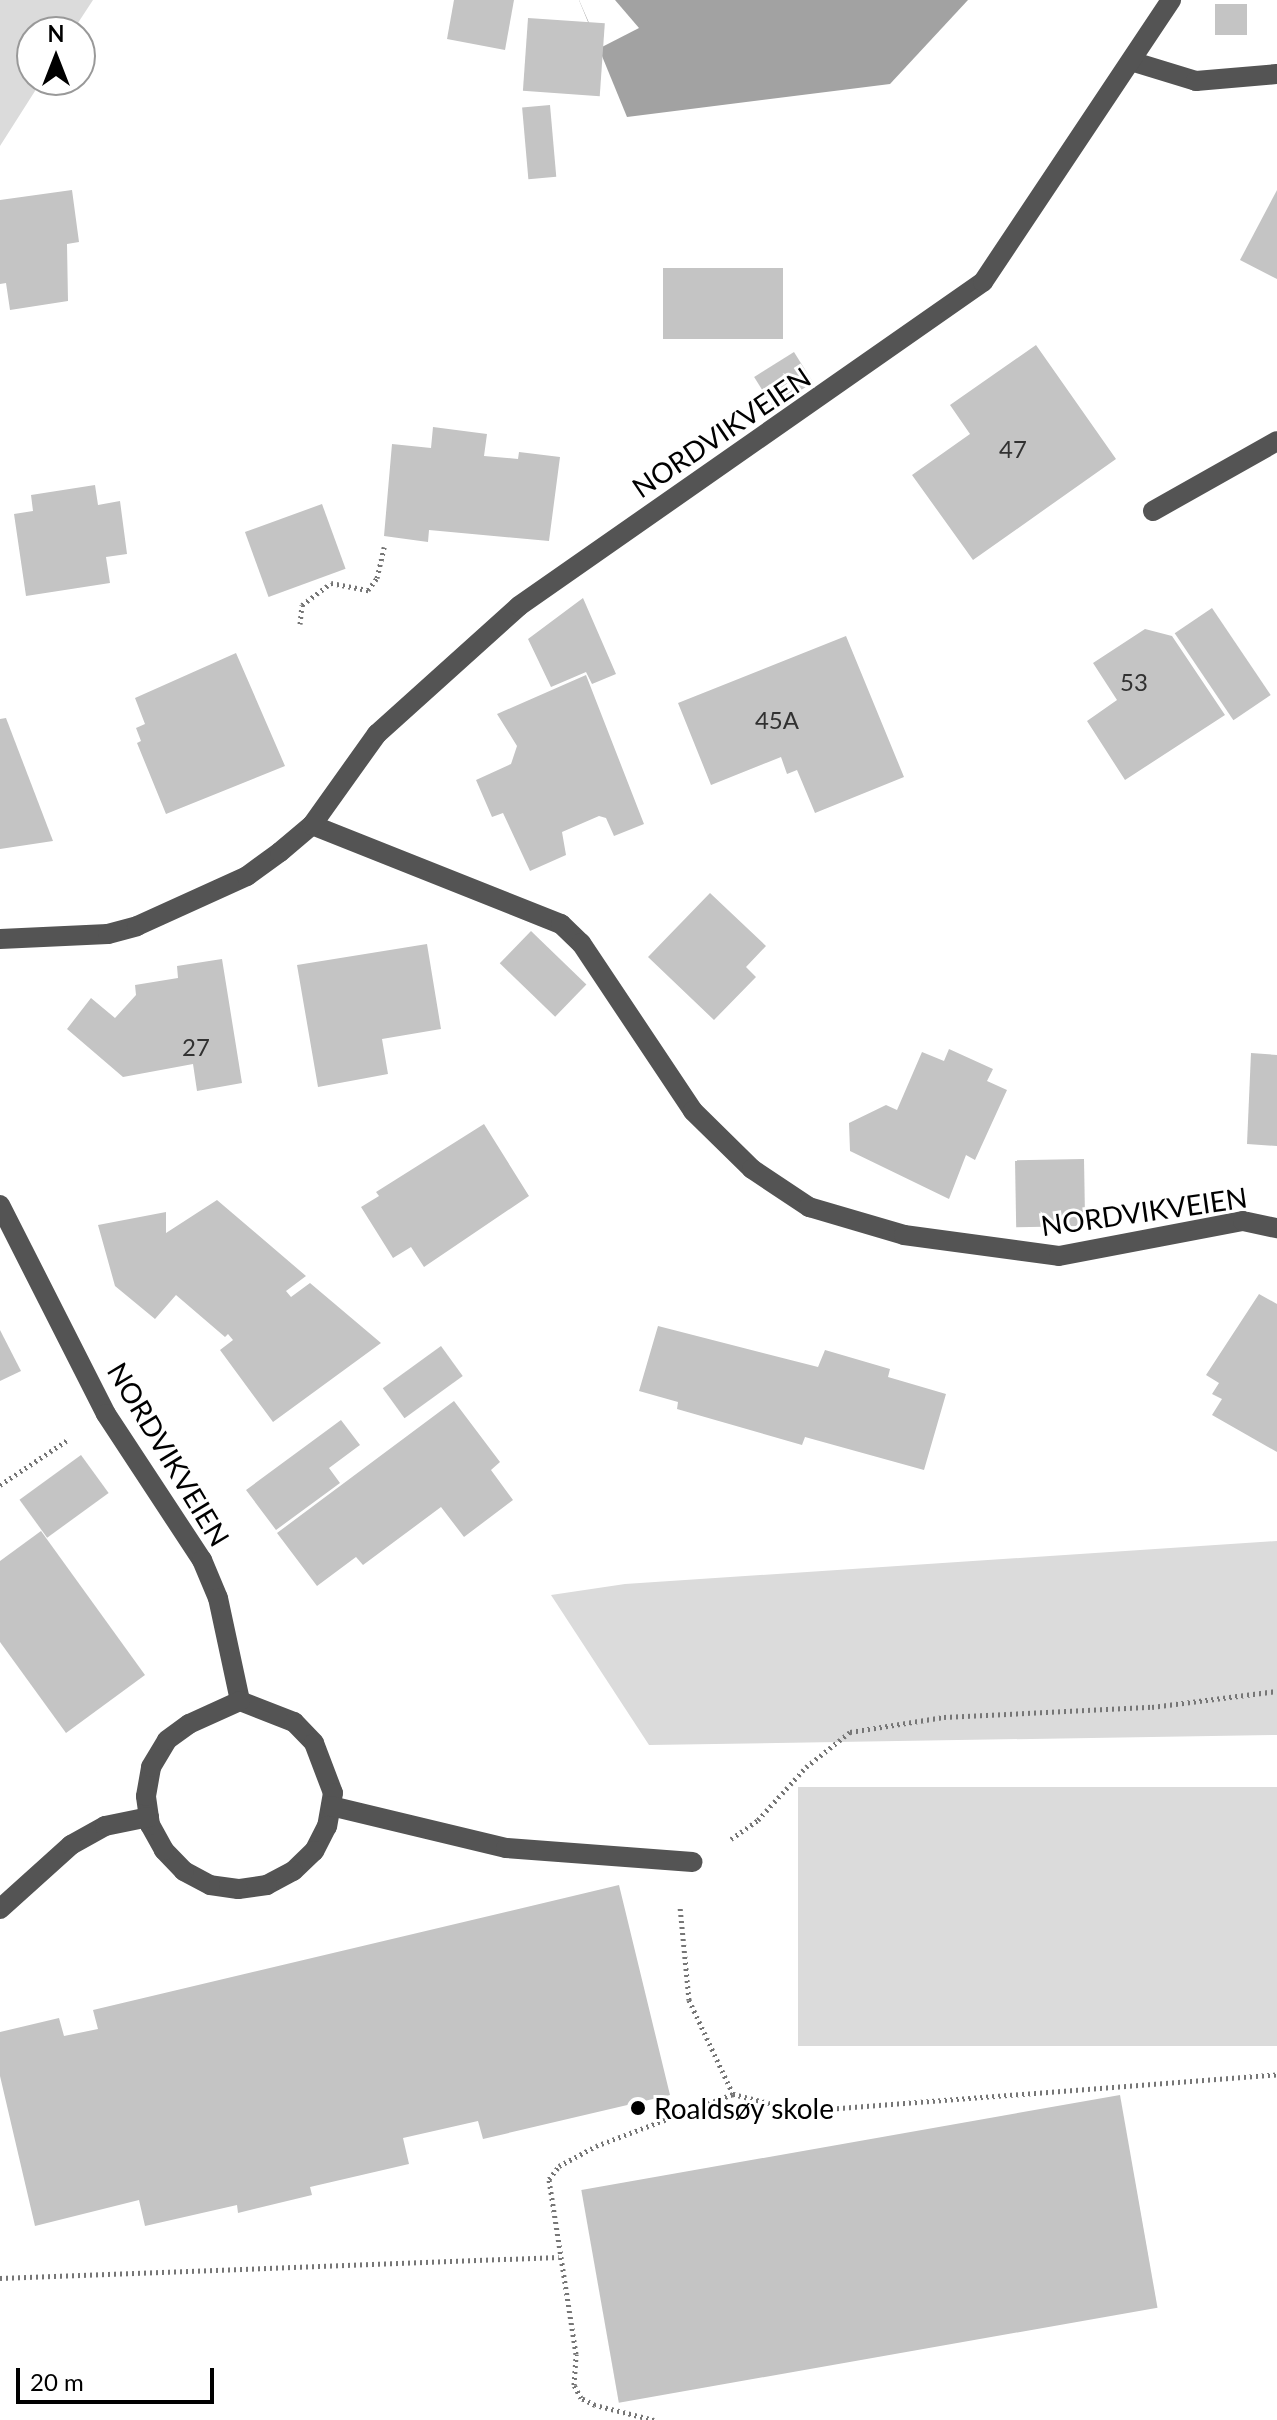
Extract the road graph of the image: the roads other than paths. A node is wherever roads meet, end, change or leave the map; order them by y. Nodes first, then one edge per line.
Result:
1 (1171, 0) edge
2 (1134, 62) junction
3 (1277, 74) edge
4 (1277, 441) edge
5 (1153, 511) dead end
6 (312, 825) junction
7 (0, 939) edge
8 (0, 1205) edge
9 (1277, 1228) edge
10 (240, 1701) junction
11 (331, 1806) junction
12 (149, 1817) junction
13 (692, 1862) road end
14 (0, 1909) edge

1 - 2 street, NORDVIKVEIEN
2 - 3 street
2 - 6 street, NORDVIKVEIEN
4 - 5 street
6 - 7 street, NORDVIKVEIEN
6 - 9 street, NORDVIKVEIEN
8 - 10 street, NORDVIKVEIEN
10 - 11 street
10 - 12 street
11 - 12 street
11 - 13 street
12 - 14 street

